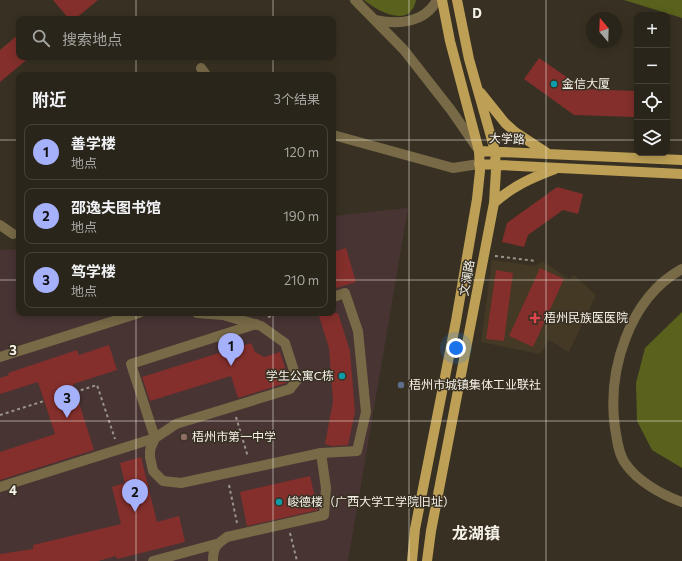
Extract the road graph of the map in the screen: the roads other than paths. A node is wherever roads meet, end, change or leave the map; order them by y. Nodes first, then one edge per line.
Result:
1 (355, 0) edge
2 (437, 0) edge
3 (442, 0) edge
4 (457, 0) edge
5 (375, 20) junction
6 (477, 88) junction
7 (336, 136) edge
8 (479, 151) junction
9 (495, 151) junction
10 (548, 154) junction
11 (682, 160) edge
12 (479, 164) junction
13 (495, 165) junction
14 (559, 168) junction
15 (682, 174) edge
16 (494, 203) junction
17 (0, 225) edge
18 (13, 234) dead end
19 (682, 269) edge
20 (336, 296) edge
21 (130, 316) edge
22 (227, 316) edge
23 (256, 324) junction
24 (0, 357) edge
25 (155, 438) junction
26 (321, 453) junction
27 (0, 487) edge
28 (682, 502) edge
29 (216, 544) junction
30 (153, 561) edge
31 (213, 561) edge
32 (412, 561) edge
33 (427, 561) edge

1 - 5 street, 大学路
2 - 5 street
3 - 8 main road, 文澜路
4 - 6 main road, 文澜路
5 - 8 street, 大学路
6 - 9 main road, 文澜路
6 - 10 main road
7 - 12 street
8 - 9 main road, 大学路
8 - 12 main road, 文澜路
9 - 10 main road, 大学路
9 - 13 main road, 文澜路
10 - 11 main road, 大学路
12 - 13 main road
12 - 32 main road, 文澜路
13 - 14 main road
13 - 16 main road, 文澜路
14 - 15 main road
14 - 16 main road
16 - 33 main road, 文澜路
17 - 18 street
19 - 28 street
20 - 26 street
21 - 24 street
22 - 23 street
23 - 25 street
23 - 25 street
25 - 26 street
25 - 27 street
26 - 29 street
29 - 30 street
29 - 31 street

